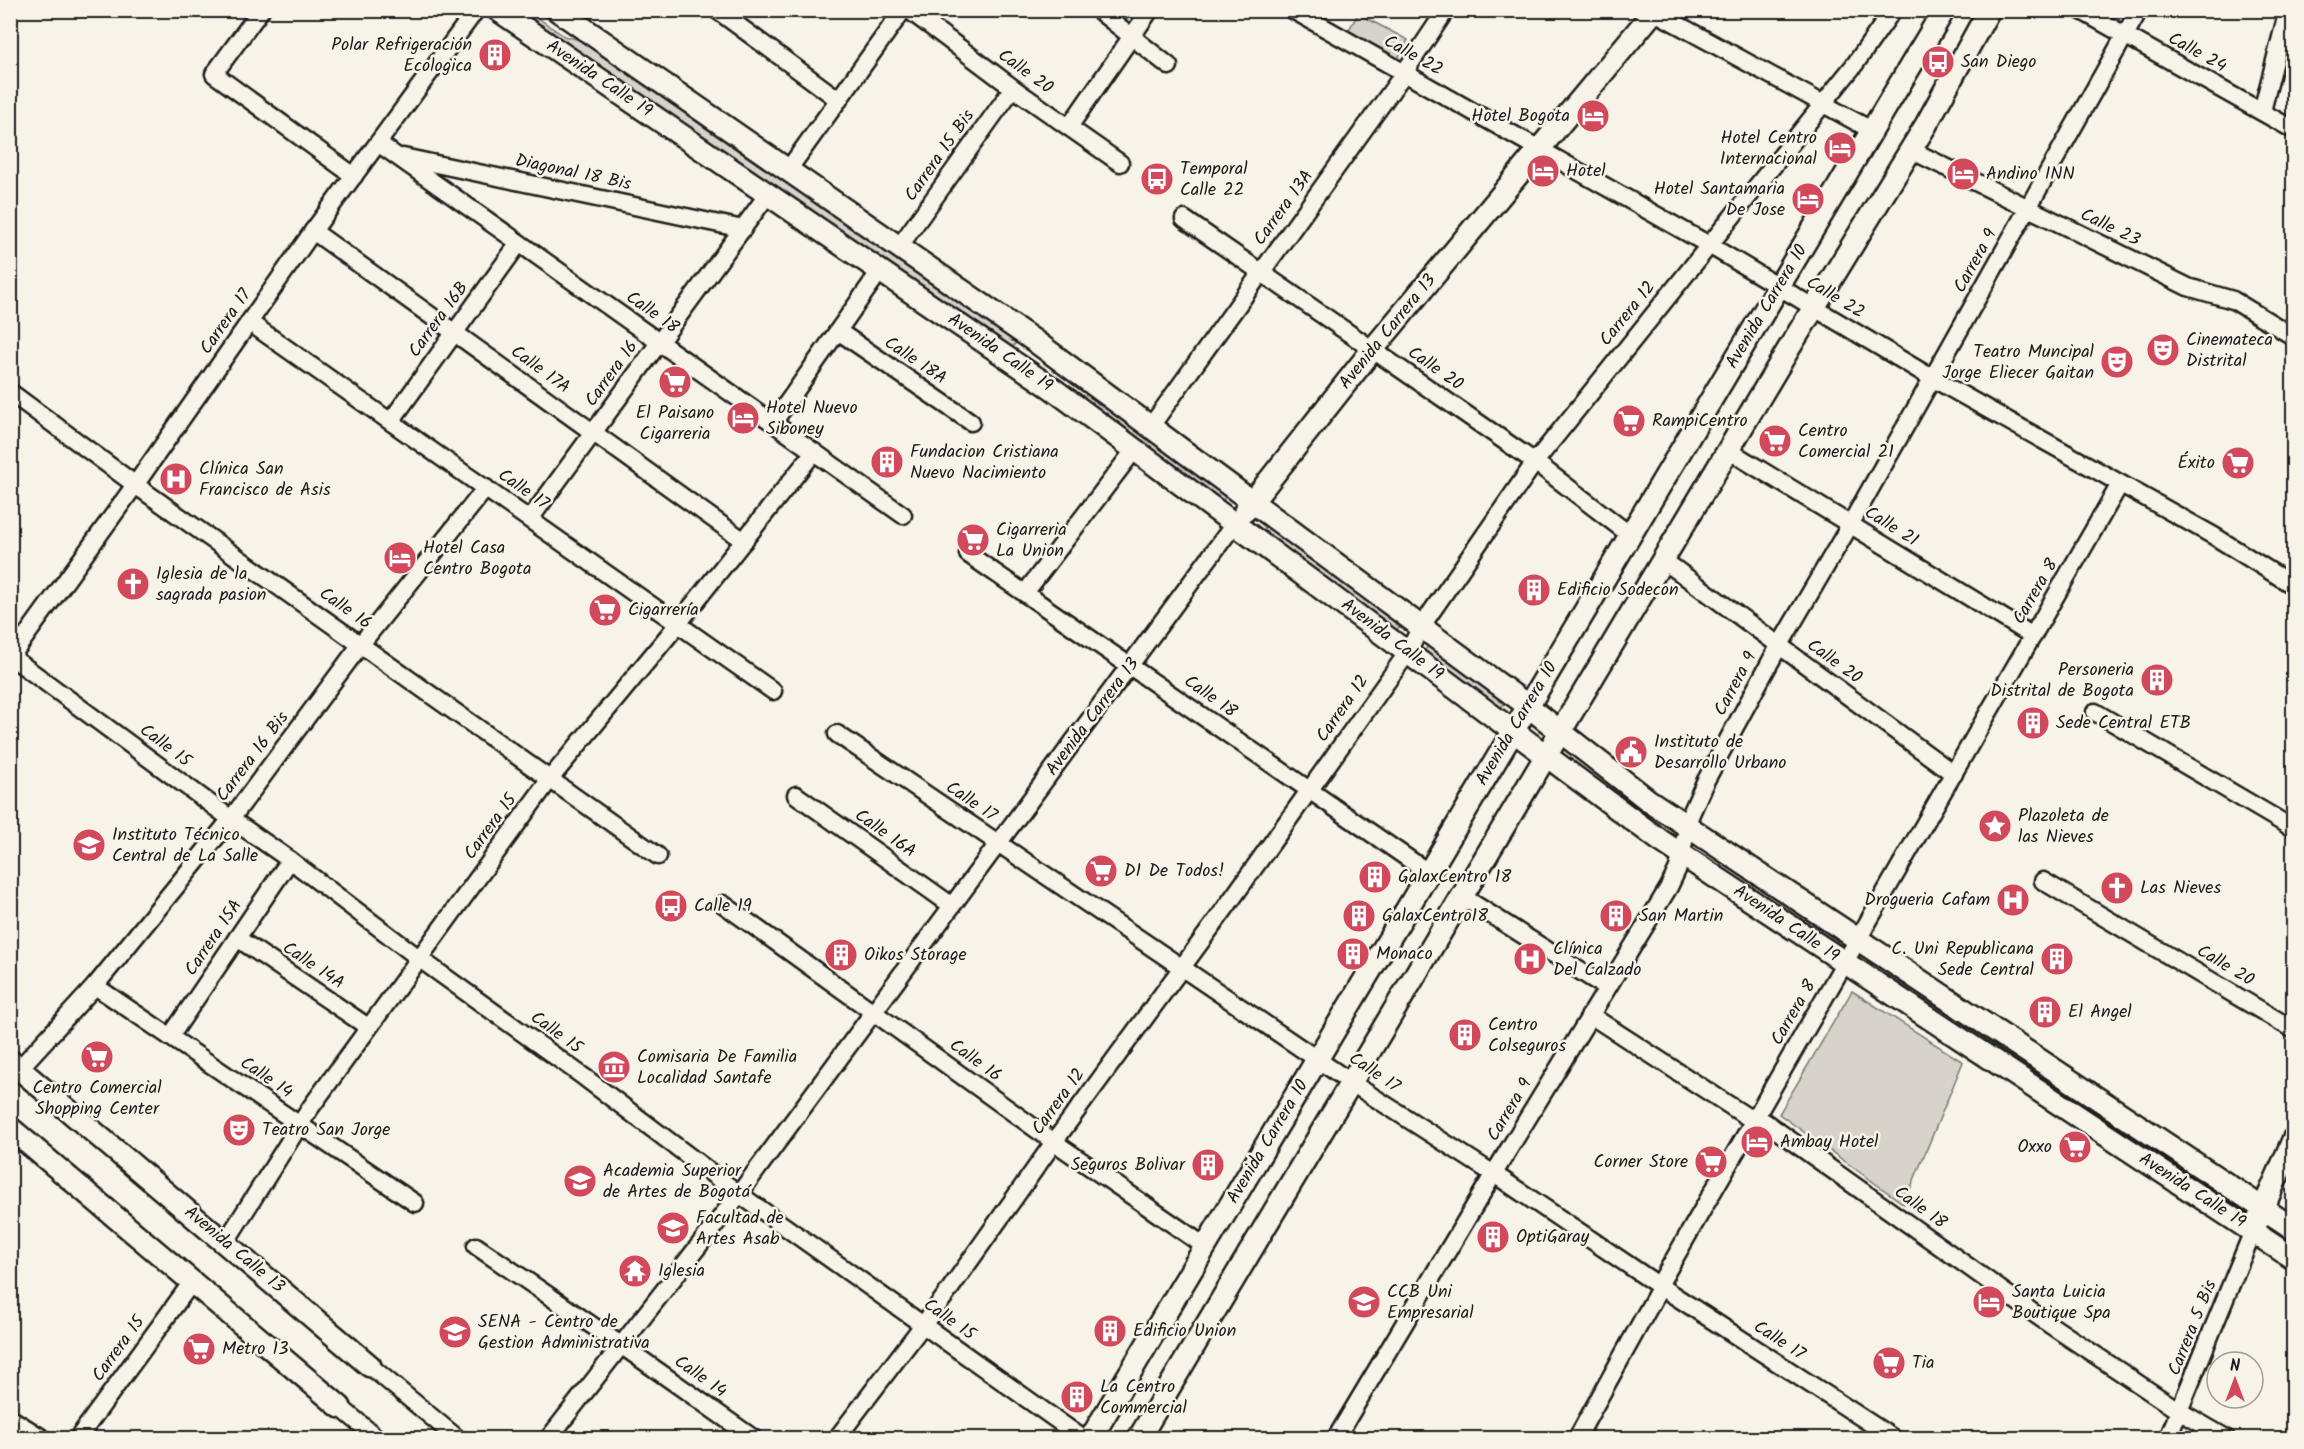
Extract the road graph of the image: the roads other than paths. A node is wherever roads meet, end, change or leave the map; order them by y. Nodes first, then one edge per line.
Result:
1 (261, 10) edge
2 (476, 10) edge
3 (498, 10) edge
4 (557, 10) edge
5 (717, 10) edge
6 (903, 10) edge
7 (909, 10) edge
8 (1098, 10) edge
9 (1150, 10) edge
10 (1293, 10) edge
11 (1446, 10) edge
12 (1893, 10) edge
13 (1944, 10) edge
14 (1989, 10) edge
15 (2080, 10) edge
16 (2139, 10) edge
17 (2288, 10) edge
18 (1653, 11) edge
19 (2125, 35) junction
20 (1132, 36) junction
21 (1169, 66) dead end
22 (1404, 74) junction
23 (1012, 88) junction
24 (839, 100) junction
25 (1823, 103) junction
26 (2262, 111) junction
27 (1069, 127) junction
28 (2294, 130) edge
29 (1873, 131) junction
30 (378, 143) junction
31 (1541, 149) junction
32 (1911, 150) junction
33 (396, 156) junction
34 (1120, 163) dead end
35 (788, 170) junction
36 (354, 176) junction
37 (768, 194) junction
38 (2027, 209) junction
39 (1184, 219) dead end
40 (742, 229) junction
41 (313, 231) junction
42 (519, 243) junction
43 (1709, 245) junction
44 (899, 247) junction
45 (880, 271) junction
46 (1262, 273) junction
47 (1779, 287) junction
48 (1813, 308) junction
49 (249, 322) junction
50 (838, 331) junction
51 (454, 333) junction
52 (2294, 338) edge
53 (659, 343) junction
54 (1372, 349) junction
55 (1932, 378) junction
56 (10, 384) edge
57 (10, 392) edge
58 (391, 421) junction
59 (971, 422) dead end
60 (773, 423) junction
61 (1150, 426) junction
62 (594, 433) junction
63 (1135, 449) junction
64 (1728, 450) junction
65 (814, 452) junction
66 (1535, 462) junction
67 (138, 481) junction
68 (2120, 484) junction
69 (486, 488) junction
70 (1252, 501) junction
71 (903, 515) dead end
72 (530, 519) junction
73 (1235, 523) junction
74 (1850, 525) junction
75 (1630, 534) junction
76 (744, 541) junction
77 (968, 554) dead end
78 (1663, 560) junction
79 (2294, 586) edge
80 (1025, 593) junction
81 (678, 624) junction
82 (1421, 627) junction
83 (2033, 636) junction
84 (361, 644) junction
85 (1779, 646) junction
86 (1408, 652) junction
87 (11, 657) edge
88 (1131, 666) junction
89 (773, 690) dead end
90 (1528, 706) junction
91 (2095, 712) dead end
92 (1514, 730) junction
93 (1561, 732) junction
94 (837, 734) dead end
95 (1547, 756) junction
96 (1954, 774) junction
97 (550, 779) junction
98 (1310, 790) junction
99 (796, 795) dead end
100 (231, 819) junction
101 (1688, 827) junction
102 (2294, 829) edge
103 (998, 844) junction
104 (1681, 854) junction
105 (658, 856) dead end
106 (290, 860) junction
107 (1429, 873) junction
108 (2043, 882) dead end
109 (1463, 897) junction
110 (723, 904) dead end
111 (951, 905) junction
112 (237, 938) junction
113 (1858, 940) junction
114 (420, 959) junction
115 (1845, 963) junction
116 (1182, 967) junction
117 (95, 986) junction
118 (1607, 988) junction
119 (874, 1012) junction
120 (1590, 1015) junction
121 (368, 1027) junction
122 (2294, 1030) edge
123 (170, 1037) junction
124 (1318, 1059) junction
125 (15, 1065) edge
126 (1352, 1083) junction
127 (1756, 1118) junction
128 (299, 1125) junction
129 (10, 1128) edge
130 (2294, 1138) edge
131 (1054, 1142) junction
132 (1494, 1174) junction
133 (739, 1194) junction
134 (415, 1203) dead end
135 (2263, 1208) junction
136 (2294, 1229) edge
137 (2253, 1232) junction
138 (225, 1243) junction
139 (476, 1246) dead end
140 (1206, 1246) junction
141 (2294, 1259) edge
142 (192, 1282) junction
143 (1661, 1286) junction
144 (923, 1325) junction
145 (621, 1345) junction
146 (370, 1366) joint
147 (340, 1407) joint
148 (2179, 1411) junction
149 (10, 1418) edge
150 (42, 1438) edge
151 (78, 1438) edge
152 (377, 1438) edge
153 (458, 1438) edge
154 (549, 1438) edge
155 (753, 1438) edge
156 (837, 1438) edge
157 (1082, 1438) edge
158 (1091, 1438) edge
159 (1139, 1438) edge
160 (1336, 1438) edge
161 (1577, 1438) edge
162 (1893, 1438) edge
163 (2168, 1438) edge
164 (2226, 1438) edge

1 - 36 street
2 - 30 street, Carrera 17
3 - 37 main road, Avenida Calle 19
4 - 35 main road, Avenida Calle 19
5 - 24 street
6 - 24 street
7 - 23 street, Calle 20
8 - 20 street
9 - 20 street
10 - 22 street, Calle 22
11 - 22 street, Carrera 13A
12 - 25 street, Carrera 12
13 - 29 main road, Avenida Carrera 10
14 - 32 main road
15 - 19 street, Calle 24
16 - 19 street, Carrera 9
17 - 26 street
18 - 25 street
18 - 31 main road, Avenida Carrera 13
19 - 26 street, Calle 24
19 - 38 street, Carrera 9
20 - 21 street
20 - 27 street
22 - 31 street, Calle 22
22 - 46 street, Carrera 13A
23 - 27 street, Calle 20
23 - 44 street, Carrera 15 Bis
24 - 35 street
25 - 29 street
25 - 43 street, Carrera 12
26 - 28 street, Calle 24
27 - 34 street, Calle 20
29 - 47 main road, Avenida Carrera 10
30 - 33 street, Calle 18
30 - 36 street, Carrera 17
31 - 43 street, Calle 22
31 - 54 main road, Avenida Carrera 13
32 - 38 street, Calle 23
32 - 48 main road
33 - 40 street, Diagonal 18 Bis
33 - 42 street, Calle 18
35 - 44 main road, Avenida Calle 19
36 - 41 street, Carrera 17
37 - 40 street, Carrera 16
37 - 45 main road, Avenida Calle 19
38 - 52 street, Calle 23
38 - 55 street, Carrera 9
39 - 46 street, Calle 20
40 - 53 street, Carrera 16
41 - 49 street, Carrera 17
41 - 51 street, Calle 17A
42 - 51 street, Carrera 16B
42 - 53 street, Calle 18
43 - 47 street, Calle 22
43 - 66 street, Carrera 12
44 - 61 main road, Avenida Calle 19
45 - 50 street
45 - 63 main road, Avenida Calle 19
46 - 54 street, Calle 20
46 - 61 street, Carrera 13A
47 - 48 street, Calle 22
47 - 75 main road, Avenida Carrera 10
48 - 55 street, Calle 22
48 - 64 main road
49 - 58 street, Calle 17
49 - 67 street, Carrera 17
50 - 59 street, Calle 18A
50 - 60 street
51 - 58 street, Carrera 16B
51 - 62 street, Calle 17A
53 - 60 street, Calle 18
53 - 62 street, Carrera 16
54 - 66 street, Calle 20
54 - 70 main road, Avenida Carrera 13
55 - 68 street, Calle 22
55 - 74 street, Carrera 9
56 - 67 street, Calle 16
57 - 67 street, Calle 16
58 - 69 street, Calle 17
60 - 65 street, Calle 18
61 - 70 main road, Avenida Calle 19
62 - 72 street, Carrera 16
62 - 76 street, Calle 17A
63 - 73 main road, Avenida Calle 19
63 - 80 street
64 - 74 street, Calle 21
64 - 78 main road
65 - 71 street, Calle 18
65 - 76 street, Carrera 15
66 - 75 street, Calle 20
66 - 82 street, Carrera 12
67 - 84 street, Calle 16
67 - 87 street, Carrera 17
68 - 79 street, Calle 22
68 - 83 street, Carrera 8
69 - 72 street, Calle 17
69 - 84 street, Carrera 16 Bis
70 - 73 main road, Avenida Carrera 13
70 - 82 main road, Avenida Calle 19
72 - 81 street, Calle 17
73 - 86 main road, Avenida Calle 19
73 - 88 street, Avenida Carrera 13
74 - 83 street, Calle 21
74 - 85 street, Carrera 9
75 - 90 main road, Avenida Carrera 10
76 - 81 street, Carrera 15
77 - 80 street, Calle 18
78 - 85 street, Calle 20
78 - 93 main road
80 - 88 street, Calle 18
81 - 89 street, Calle 17
81 - 97 street, Carrera 15
82 - 86 street, Carrera 12
82 - 90 main road, Avenida Calle 19
83 - 96 street, Carrera 8
84 - 97 street, Calle 16
84 - 100 street, Carrera 16 Bis
85 - 96 street, Calle 20
85 - 101 street, Carrera 9
86 - 92 main road, Avenida Calle 19
86 - 98 street, Carrera 12
87 - 100 street, Calle 15
88 - 98 street, Calle 18
88 - 103 street, Avenida Carrera 13
90 - 92 main road, Avenida Carrera 10
90 - 93 main road, Avenida Calle 19
91 - 102 street
92 - 95 main road, Avenida Calle 19
92 - 107 main road, Avenida Carrera 10
93 - 95 main road
93 - 101 main road, Avenida Calle 19
94 - 103 street, Calle 17
95 - 104 main road, Avenida Calle 19
95 - 109 main road
96 - 113 street, Carrera 8
97 - 105 street, Calle 16
97 - 114 street, Carrera 15
98 - 107 street, Calle 18
98 - 116 street, Carrera 12
99 - 111 street, Calle 16A
100 - 106 street, Calle 15
100 - 117 street, Carrera 16 Bis
101 - 104 street, Carrera 9
101 - 113 main road, Avenida Calle 19
103 - 111 street, Avenida Carrera 13
103 - 116 street, Calle 17
104 - 115 main road, Avenida Calle 19
104 - 118 street, Carrera 9
106 - 112 street, Carrera 15A
106 - 114 street, Calle 15
107 - 124 main road, Avenida Carrera 10
108 - 122 street, Calle 20
109 - 118 street
109 - 126 main road
110 - 119 street, Calle 16
111 - 119 street, Avenida Carrera 13
112 - 121 street, Calle 14A
112 - 123 street, Carrera 15A
113 - 115 street, Carrera 8
113 - 135 main road, Avenida Calle 19
114 - 121 street, Carrera 15
114 - 133 street, Calle 15
115 - 127 street, Carrera 8
115 - 137 main road, Avenida Calle 19
116 - 124 street, Calle 17
116 - 131 street, Carrera 12
117 - 123 street, Calle 14
117 - 125 street, Carrera 16 Bis
118 - 120 street, Carrera 9
119 - 131 street, Calle 16
119 - 133 street, Avenida Carrera 13
120 - 127 street, Calle 18
120 - 132 street, Carrera 9
121 - 128 street, Carrera 15
123 - 128 street, Calle 14
124 - 126 street, Calle 17
124 - 140 main road, Avenida Carrera 10
125 - 138 main road, Avenida Calle 13
126 - 132 street, Calle 17
126 - 159 main road
127 - 143 street, Carrera 8
127 - 148 street, Calle 18
128 - 134 street, Calle 14
128 - 138 street, Carrera 15
129 - 142 main road
130 - 135 main road
131 - 140 street, Calle 16
131 - 144 street, Carrera 12
132 - 143 street, Calle 17
132 - 160 street, Carrera 9
133 - 144 street, Calle 15
133 - 145 street, Avenida Carrera 13
135 - 136 main road, Avenida Calle 19
135 - 137 main road
137 - 141 main road, Avenida Calle 19
137 - 148 street, Carrera 5 Bis
138 - 146 main road, Avenida Calle 13
139 - 145 street, Calle 14
140 - 158 main road, Avenida Carrera 10
142 - 147 main road
142 - 151 street, Carrera 15
143 - 161 street, Carrera 8
143 - 162 street, Calle 17
144 - 156 street, Carrera 12
144 - 157 street, Calle 15
145 - 154 street, Avenida Carrera 13
145 - 155 street, Calle 14
146 - 153 street, Avenida Calle 13
147 - 152 street
148 - 163 street, Carrera 5 Bis
148 - 164 street, Calle 18
149 - 150 street

